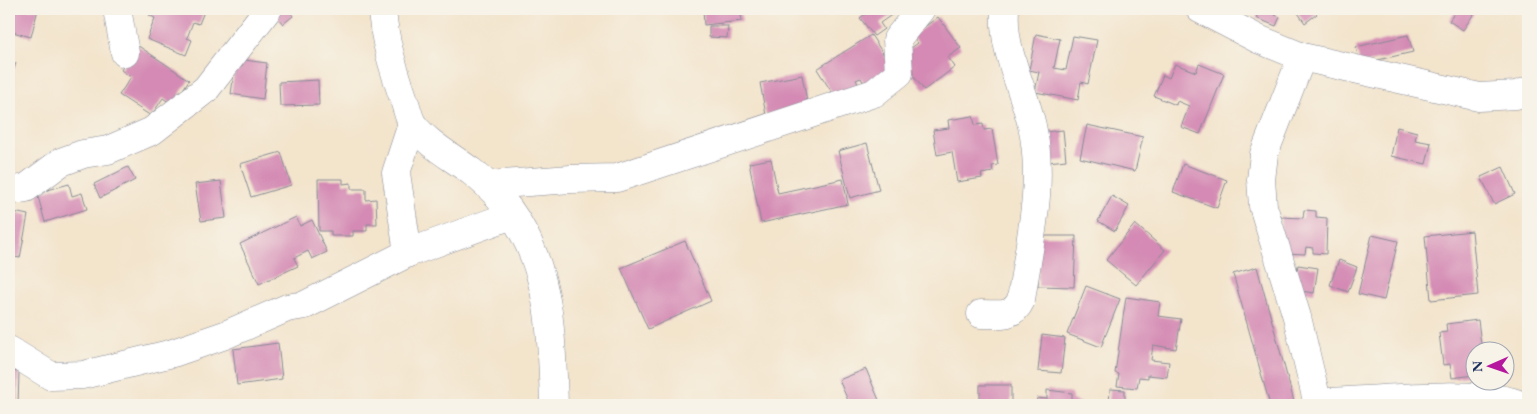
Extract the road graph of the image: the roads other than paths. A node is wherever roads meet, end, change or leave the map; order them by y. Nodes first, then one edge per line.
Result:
1 (117, 9) edge
2 (268, 9) edge
3 (382, 9) edge
4 (921, 9) edge
5 (1005, 9) edge
6 (1200, 9) edge
7 (125, 53) dead end
8 (1302, 57) junction
9 (1528, 91) edge
10 (412, 124) junction
11 (489, 185) junction
12 (9, 190) edge
13 (512, 215) junction
14 (408, 253) junction
15 (981, 314) dead end
16 (9, 350) edge
17 (1317, 404) edge
18 (554, 405) edge
19 (1520, 405) edge

1 - 7 street
2 - 12 street
3 - 10 street
4 - 11 street
5 - 15 street
6 - 8 street
8 - 9 street
8 - 17 street
10 - 11 street
10 - 14 street
11 - 13 street
13 - 14 street
13 - 18 street
14 - 16 street
17 - 19 street

